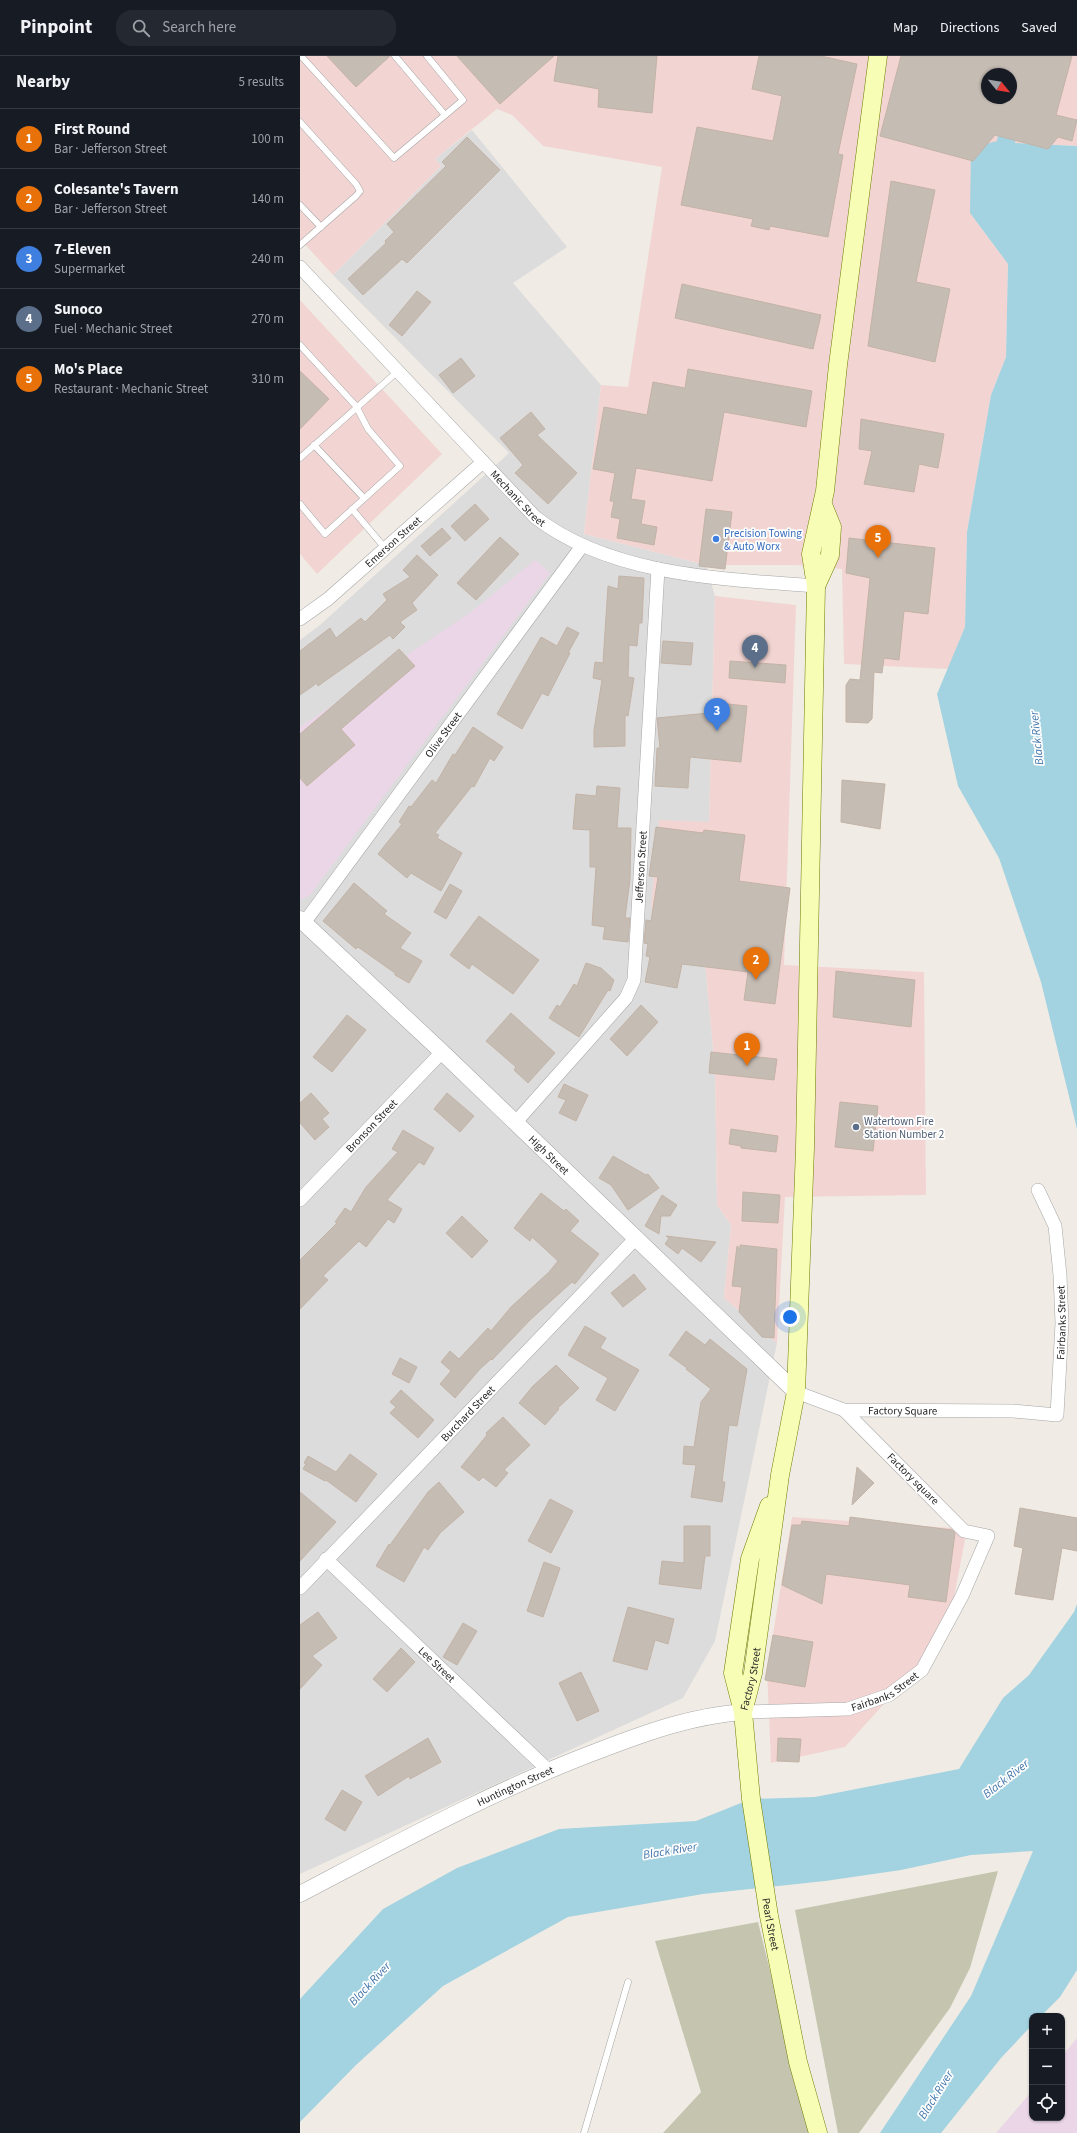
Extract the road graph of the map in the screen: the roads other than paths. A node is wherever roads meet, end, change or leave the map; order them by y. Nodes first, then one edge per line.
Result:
1 (302, 56) edge
2 (395, 56) edge
3 (427, 56) edge
4 (878, 56) edge
5 (445, 115) junction
6 (300, 122) edge
7 (300, 205) edge
8 (321, 227) junction
9 (300, 245) edge
10 (300, 267) edge
11 (300, 345) edge
12 (398, 371) junction
13 (356, 406) junction
14 (314, 445) junction
15 (300, 458) edge
16 (483, 462) junction
17 (364, 498) junction
18 (300, 504) edge
19 (352, 509) junction
20 (582, 546) junction
21 (385, 548) junction
22 (658, 568) junction
23 (816, 586) junction
24 (300, 619) edge
25 (302, 921) edge
26 (442, 1052) junction
27 (515, 1123) junction
28 (1038, 1190) dead end
29 (300, 1200) edge
30 (635, 1239) junction
31 (796, 1392) junction
32 (844, 1410) junction
33 (1013, 1411) joint
34 (988, 1536) joint
35 (326, 1559) junction
36 (300, 1588) edge
37 (743, 1712) junction
38 (547, 1769) junction
39 (300, 1894) edge
40 (628, 1982) dead end
41 (584, 2133) edge
42 (818, 2133) edge

1 - 5 lane
2 - 5 lane
3 - 5 lane
4 - 23 main road
6 - 8 lane
7 - 8 lane
8 - 9 lane
10 - 12 street, Mechanic Street
11 - 13 lane
12 - 13 lane
12 - 16 street, Mechanic Street
13 - 14 lane
13 - 17 lane
14 - 15 lane
14 - 17 lane
16 - 20 street, Mechanic Street
16 - 21 street, Emerson Street
17 - 19 lane
18 - 19 lane
19 - 21 lane
20 - 22 street, Mechanic Street
20 - 25 street, Olive Street
21 - 24 street, Emerson Street
22 - 23 street, Mechanic Street
22 - 27 street, Jefferson Street
23 - 31 main road, Factory Street
25 - 26 street, High Street
26 - 27 street, High Street
26 - 29 street, Bronson Street
27 - 30 street, High Street
28 - 33 street, Fairbanks Street
30 - 31 street, High Street
30 - 35 street, Burchard Street
31 - 32 street, Factory Square
31 - 37 main road, Factory Street
32 - 33 street, Factory Square
32 - 34 street, Factory square
34 - 37 street, Fairbanks Street
35 - 36 street, Burchard Street
35 - 38 street, Lee Street
37 - 38 street, Huntington Street
37 - 42 main road, Pearl Street
38 - 39 street, Huntington Street
40 - 41 lane

